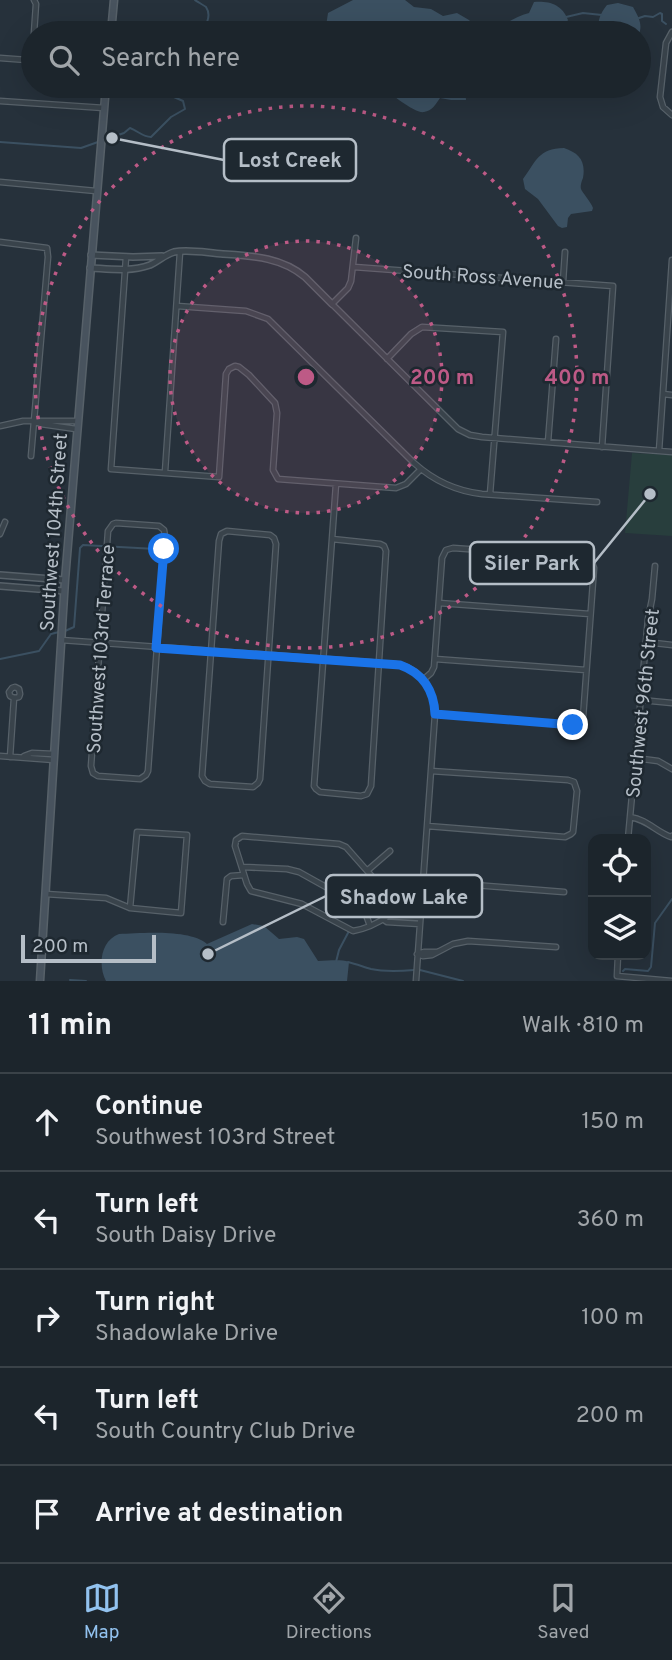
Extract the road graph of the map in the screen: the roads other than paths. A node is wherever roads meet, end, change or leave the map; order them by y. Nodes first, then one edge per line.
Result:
1 (34, 0) edge
2 (114, 0) edge
3 (35, 21) edge
4 (112, 21) edge
5 (672, 32) edge
6 (0, 58) edge
7 (21, 60) edge
8 (105, 98) edge
9 (0, 101) edge
10 (104, 108) junction
11 (672, 115) edge
12 (0, 182) edge
13 (96, 191) junction
14 (356, 237) dead end
15 (0, 243) edge
16 (180, 252) junction
17 (565, 252) dead end
18 (92, 255) junction
19 (162, 256) junction
20 (126, 257) junction
21 (672, 260) edge
22 (354, 267) junction
23 (90, 268) junction
24 (125, 270) junction
25 (563, 282) junction
26 (332, 304) junction
27 (177, 306) junction
28 (556, 339) dead end
29 (387, 359) junction
30 (663, 394) junction
31 (672, 395) edge
32 (34, 421) junction
33 (77, 425) junction
34 (0, 426) edge
35 (495, 438) junction
36 (548, 442) junction
37 (601, 447) junction
38 (659, 451) junction
39 (672, 452) edge
40 (31, 456) dead end
41 (421, 469) junction
42 (165, 471) junction
43 (336, 484) junction
44 (491, 494) junction
45 (597, 502) dead end
46 (5, 522) dead end
47 (0, 534) edge
48 (332, 540) junction
49 (655, 566) dead end
50 (0, 575) edge
51 (65, 580) junction
52 (0, 586) edge
53 (64, 591) junction
54 (439, 603) junction
55 (590, 614) junction
56 (61, 637) junction
57 (646, 642) junction
58 (101, 643) junction
59 (672, 645) edge
60 (156, 648) junction
61 (212, 652) junction
62 (268, 655) junction
63 (324, 659) junction
64 (435, 659) junction
65 (379, 663) junction
66 (586, 670) junction
67 (424, 679) junction
68 (14, 698) dead end
69 (640, 700) junction
70 (672, 703) edge
71 (435, 714) junction
72 (0, 757) edge
73 (10, 757) junction
74 (54, 757) junction
75 (635, 758) junction
76 (672, 769) edge
77 (431, 771) junction
78 (630, 817) junction
79 (427, 826) junction
80 (628, 834) edge
81 (672, 837) edge
82 (390, 851) dead end
83 (242, 867) junction
84 (368, 870) junction
85 (244, 875) junction
86 (423, 881) junction
87 (564, 892) dead end
88 (46, 894) junction
89 (130, 908) junction
90 (384, 920) junction
91 (420, 921) junction
92 (223, 922) dead end
93 (370, 926) junction
94 (556, 947) dead end
95 (418, 954) junction
96 (618, 960) edge
97 (416, 979) edge
98 (40, 981) edge
99 (672, 981) edge

1 - 3 street
2 - 4 main road
5 - 11 street
6 - 7 street
8 - 10 main road, Southwest 104th Street
9 - 10 street
10 - 13 main road, Southwest 104th Street
12 - 13 street
13 - 18 main road, Southwest 104th Street
14 - 22 street
15 - 32 street
16 - 19 street
16 - 26 street
16 - 27 street
17 - 25 street
18 - 20 street
18 - 23 main road, Southwest 104th Street
19 - 20 street
19 - 24 street
20 - 24 street
21 - 30 street
22 - 25 street, South Ross Avenue
22 - 26 street
23 - 24 street
23 - 33 main road, Southwest 104th Street
24 - 42 street
25 - 37 street, South Ross Avenue
26 - 29 street
27 - 41 street
27 - 42 street
28 - 36 street
29 - 35 street
29 - 35 street
30 - 31 street
30 - 38 street
32 - 33 street
32 - 34 street
32 - 40 street
33 - 51 main road, Southwest 104th Street
35 - 36 street
35 - 44 street
36 - 37 street
37 - 38 street
38 - 39 street
41 - 43 street
41 - 44 street
42 - 43 street
43 - 48 street
44 - 45 street
46 - 47 street
48 - 63 street
48 - 65 street
49 - 57 street, Southwest 96th Street
50 - 51 street
51 - 53 main road, Southwest 104th Street
52 - 53 street
53 - 56 main road, Southwest 104th Street
54 - 55 street
54 - 55 street
54 - 64 street
55 - 66 street
56 - 58 street
56 - 74 main road, Southwest 104th Street
57 - 59 street
57 - 69 street, Southwest 96th Street
58 - 60 street
58 - 60 street, Southwest 103rd Terrace
58 - 60 street, Southwest 103rd Terrace
60 - 61 street
61 - 62 street
61 - 62 street
61 - 62 street
62 - 63 street
63 - 65 street
63 - 65 street
64 - 66 street
64 - 67 street
65 - 67 street
66 - 71 street
67 - 71 street
68 - 73 street
69 - 70 street
69 - 75 street, Southwest 96th Street
71 - 77 street
72 - 73 street
73 - 74 street
74 - 88 main road, Southwest 104th Street
75 - 76 street
75 - 78 street, Southwest 96th Street
77 - 79 street
77 - 79 street
78 - 80 street, Southwest 96th Street
78 - 81 street
79 - 86 street
82 - 84 street
83 - 84 street
83 - 85 street
83 - 93 street
84 - 90 street
85 - 92 street
85 - 93 street
86 - 87 street
86 - 91 street
88 - 89 street
88 - 98 main road, Southwest 104th Street
89 - 89 street
90 - 91 street
90 - 93 street
91 - 95 street
94 - 95 street
95 - 97 street
96 - 99 street

